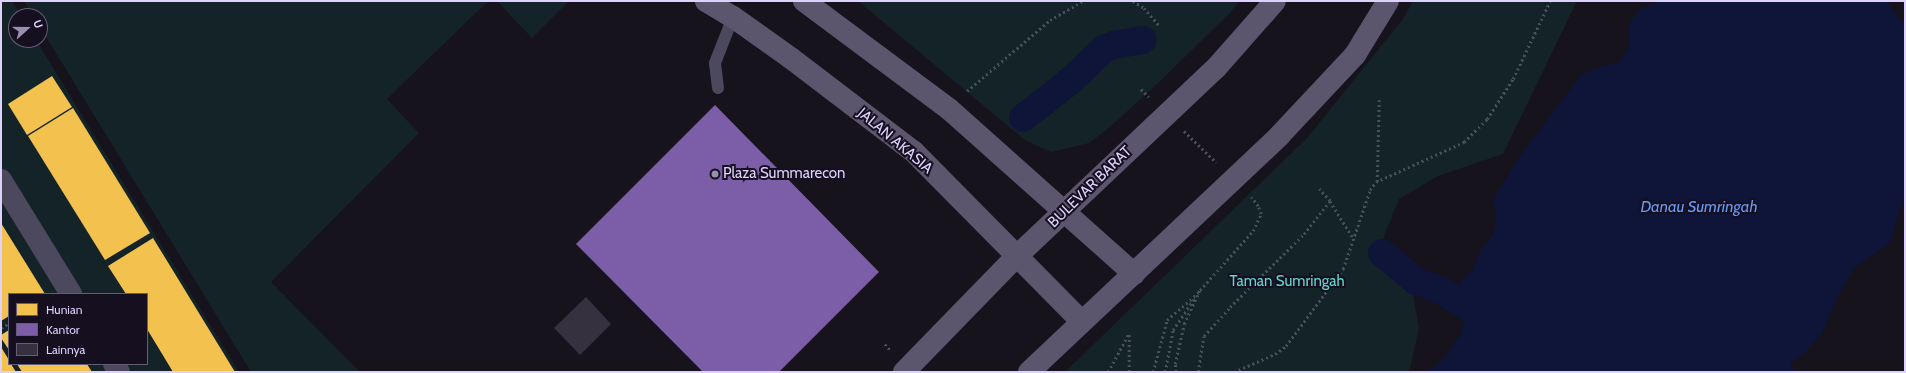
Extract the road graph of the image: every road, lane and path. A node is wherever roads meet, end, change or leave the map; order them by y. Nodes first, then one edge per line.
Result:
1 (706, 1) edge
2 (1083, 1) edge
3 (1133, 1) edge
4 (1275, 1) edge
5 (1388, 1) edge
6 (1550, 1) edge
7 (809, 2) edge
8 (733, 17) junction
9 (1159, 25) dead end
10 (718, 88) dead end
11 (1141, 89) dead end
12 (965, 93) dead end
13 (1380, 100) dead end
14 (1167, 114) junction
15 (1, 180) edge
16 (1235, 180) junction
17 (1376, 182) junction
18 (1319, 189) dead end
19 (1330, 201) junction
20 (1065, 212) junction
21 (1353, 238) junction
22 (1017, 256) junction
23 (1134, 274) junction
24 (1200, 290) junction
25 (70, 293) edge
26 (1081, 321) junction
27 (904, 372) edge
28 (1029, 372) edge
29 (1108, 372) edge
30 (1129, 372) edge
31 (1152, 372) edge
32 (1165, 372) edge
33 (1176, 372) edge
34 (1198, 372) edge
35 (1234, 372) edge

1 - 8 main road, JALAN AKASIA
2 - 12 path
3 - 9 path
4 - 14 main road, BULEVAR BARAT
5 - 16 main road
6 - 17 path
7 - 20 main road
8 - 10 lane
8 - 22 main road, JALAN AKASIA
11 - 14 path
13 - 17 path
14 - 16 path
14 - 20 main road, BULEVAR BARAT
15 - 25 street
16 - 23 main road
16 - 24 path
17 - 21 path
18 - 19 path
19 - 21 path
19 - 34 path
20 - 22 main road, BULEVAR BARAT
20 - 23 main road
21 - 35 path
22 - 26 main road, JALAN AKASIA
22 - 27 main road, BULEVAR BARAT
23 - 26 main road
24 - 31 path
24 - 32 path
24 - 33 path
26 - 28 main road
29 - 30 path

